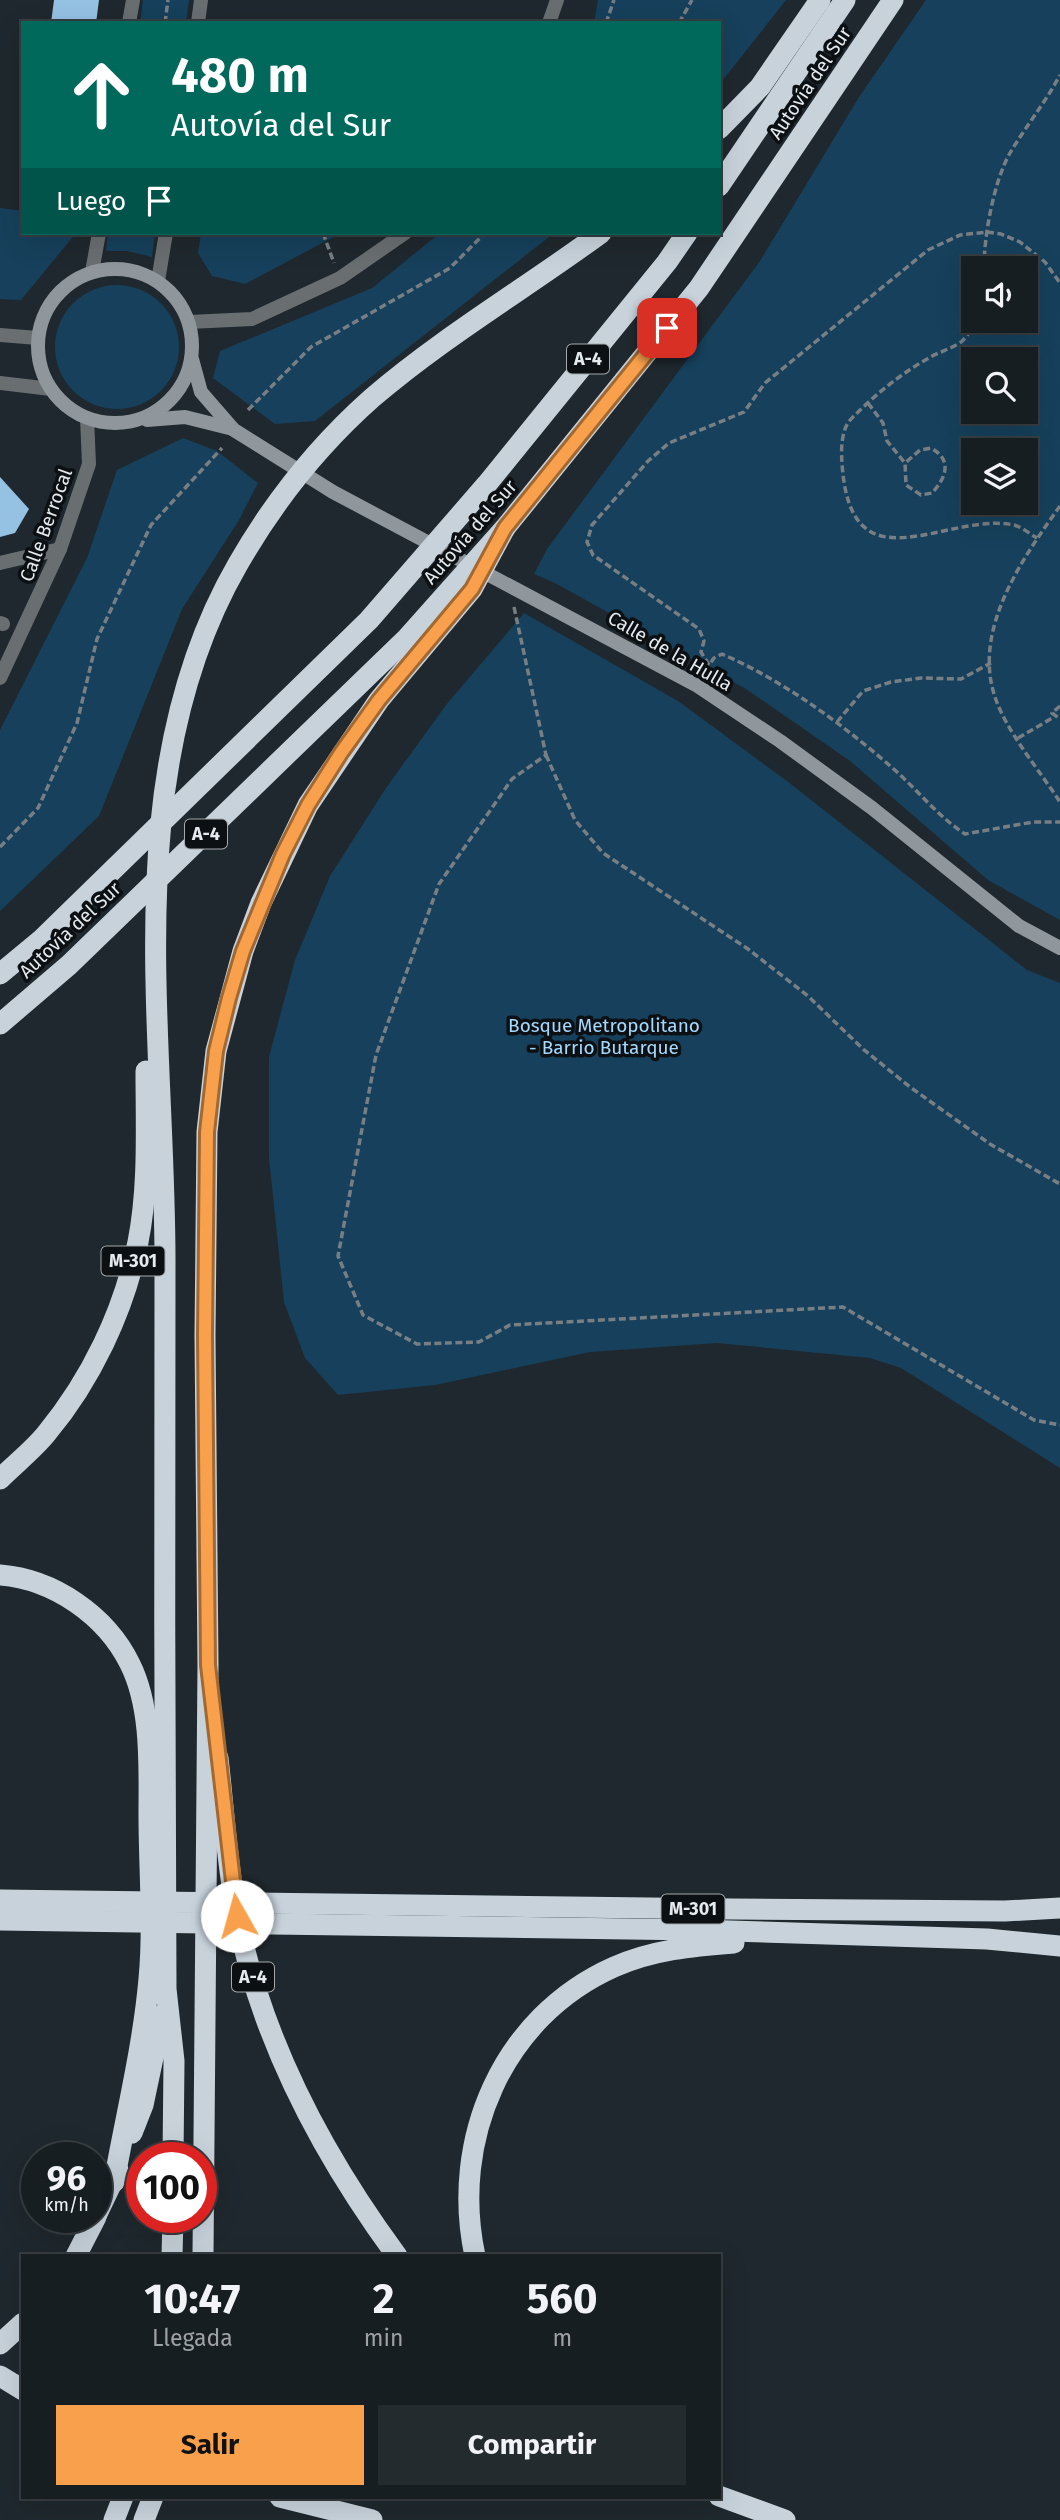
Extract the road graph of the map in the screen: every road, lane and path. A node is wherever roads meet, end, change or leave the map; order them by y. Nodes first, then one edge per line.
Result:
1 (133, 0) edge
2 (168, 0) edge
3 (201, 0) edge
4 (557, 0) edge
5 (614, 0) edge
6 (692, 0) edge
7 (820, 0) edge
8 (845, 0) edge
9 (893, 0) edge
10 (129, 21) edge
11 (165, 21) edge
12 (198, 21) edge
13 (550, 21) edge
14 (607, 21) edge
15 (680, 21) edge
16 (1060, 75) edge
17 (721, 127) edge
18 (721, 183) edge
19 (987, 232) junction
20 (99, 235) edge
21 (166, 235) edge
22 (324, 235) edge
23 (402, 235) edge
24 (483, 235) edge
25 (598, 235) edge
26 (686, 235) edge
27 (985, 256) edge
28 (92, 272) junction
29 (340, 278) junction
30 (158, 281) junction
31 (1060, 284) edge
32 (189, 322) junction
33 (967, 333) edge
34 (0, 335) edge
35 (38, 338) junction
36 (192, 359) junction
37 (0, 383) edge
38 (51, 389) junction
39 (868, 403) junction
40 (248, 410) dead end
41 (87, 418) junction
42 (135, 421) junction
43 (234, 430) junction
44 (222, 448) dead end
45 (905, 463) junction
46 (1060, 506) edge
47 (1037, 538) junction
48 (60, 549) junction
49 (0, 563) edge
50 (509, 584) junction
51 (412, 647) junction
52 (991, 663) junction
53 (709, 665) junction
54 (0, 678) edge
55 (696, 685) junction
56 (1060, 706) edge
57 (1054, 717) junction
58 (1060, 719) edge
59 (837, 722) junction
60 (1018, 738) junction
61 (545, 755) junction
62 (1060, 802) edge
63 (1060, 822) edge
64 (0, 847) edge
65 (1060, 948) edge
66 (0, 974) edge
67 (158, 1004) junction
68 (0, 1024) edge
69 (1060, 1184) edge
70 (1060, 1425) edge
71 (0, 1479) edge
72 (0, 1575) edge
73 (208, 1665) junction
74 (0, 1900) edge
75 (1060, 1908) edge
76 (60, 1912) junction
77 (0, 1920) edge
78 (824, 1935) junction
79 (1060, 1946) edge
80 (166, 1989) junction
81 (173, 2142) edge
82 (114, 2182) junction
83 (112, 2186) edge
84 (88, 2233) edge
85 (173, 2233) edge
86 (77, 2254) edge
87 (172, 2254) edge
88 (203, 2254) edge
89 (396, 2254) edge
90 (475, 2254) edge
91 (21, 2325) edge
92 (0, 2344) edge
93 (0, 2376) edge
94 (21, 2389) edge
95 (721, 2494) edge
96 (122, 2499) edge
97 (152, 2499) edge
98 (288, 2499) edge
99 (777, 2517) edge
100 (114, 2520) edge
101 (144, 2520) edge
102 (372, 2520) edge

1 - 10 street
2 - 11 path
3 - 12 street
4 - 13 street
5 - 14 path
6 - 15 path
7 - 17 highway
8 - 18 highway, Autovía del Sur
9 - 51 highway, Autovía del Sur / A-4
16 - 19 path
19 - 27 path
19 - 31 path
19 - 53 path
20 - 28 street
21 - 30 street
22 - 29 path
23 - 29 street
24 - 40 path
25 - 67 highway
26 - 66 highway, Autovía del Sur / A-4
28 - 30 street
28 - 35 street
29 - 32 street
30 - 32 street
32 - 36 street
33 - 39 path
34 - 35 street
35 - 38 street
36 - 42 street
36 - 43 street
37 - 38 street
38 - 41 street
39 - 45 path
39 - 47 path
41 - 42 street
41 - 48 street, Calle Berrocal
42 - 43 street
43 - 50 street, Calle de la Hulla
44 - 64 path
45 - 45 path
46 - 47 path
47 - 52 path
48 - 49 street
48 - 54 street, Calle Berrocal
50 - 55 street, Calle de la Hulla
50 - 61 path
51 - 68 highway, Autovía del Sur / A-4
51 - 73 highway
52 - 59 path
52 - 60 path
53 - 55 path
53 - 59 path
55 - 65 street, Calle de la Hulla
56 - 57 path
57 - 58 path
57 - 60 path
59 - 63 path
60 - 62 path
61 - 69 path
61 - 70 path
67 - 71 highway, M-301
67 - 80 highway
72 - 82 highway
73 - 88 highway
73 - 89 highway, A-4
74 - 76 highway, M-301
75 - 76 highway, M-301
76 - 77 highway, M-301
76 - 78 highway, M-301
78 - 79 highway, M-301
78 - 90 highway, M-301
80 - 81 highway
80 - 82 highway
82 - 83 highway
84 - 86 highway
85 - 87 highway
91 - 92 highway
93 - 94 highway
95 - 99 highway
96 - 100 highway
97 - 101 highway
98 - 102 highway

